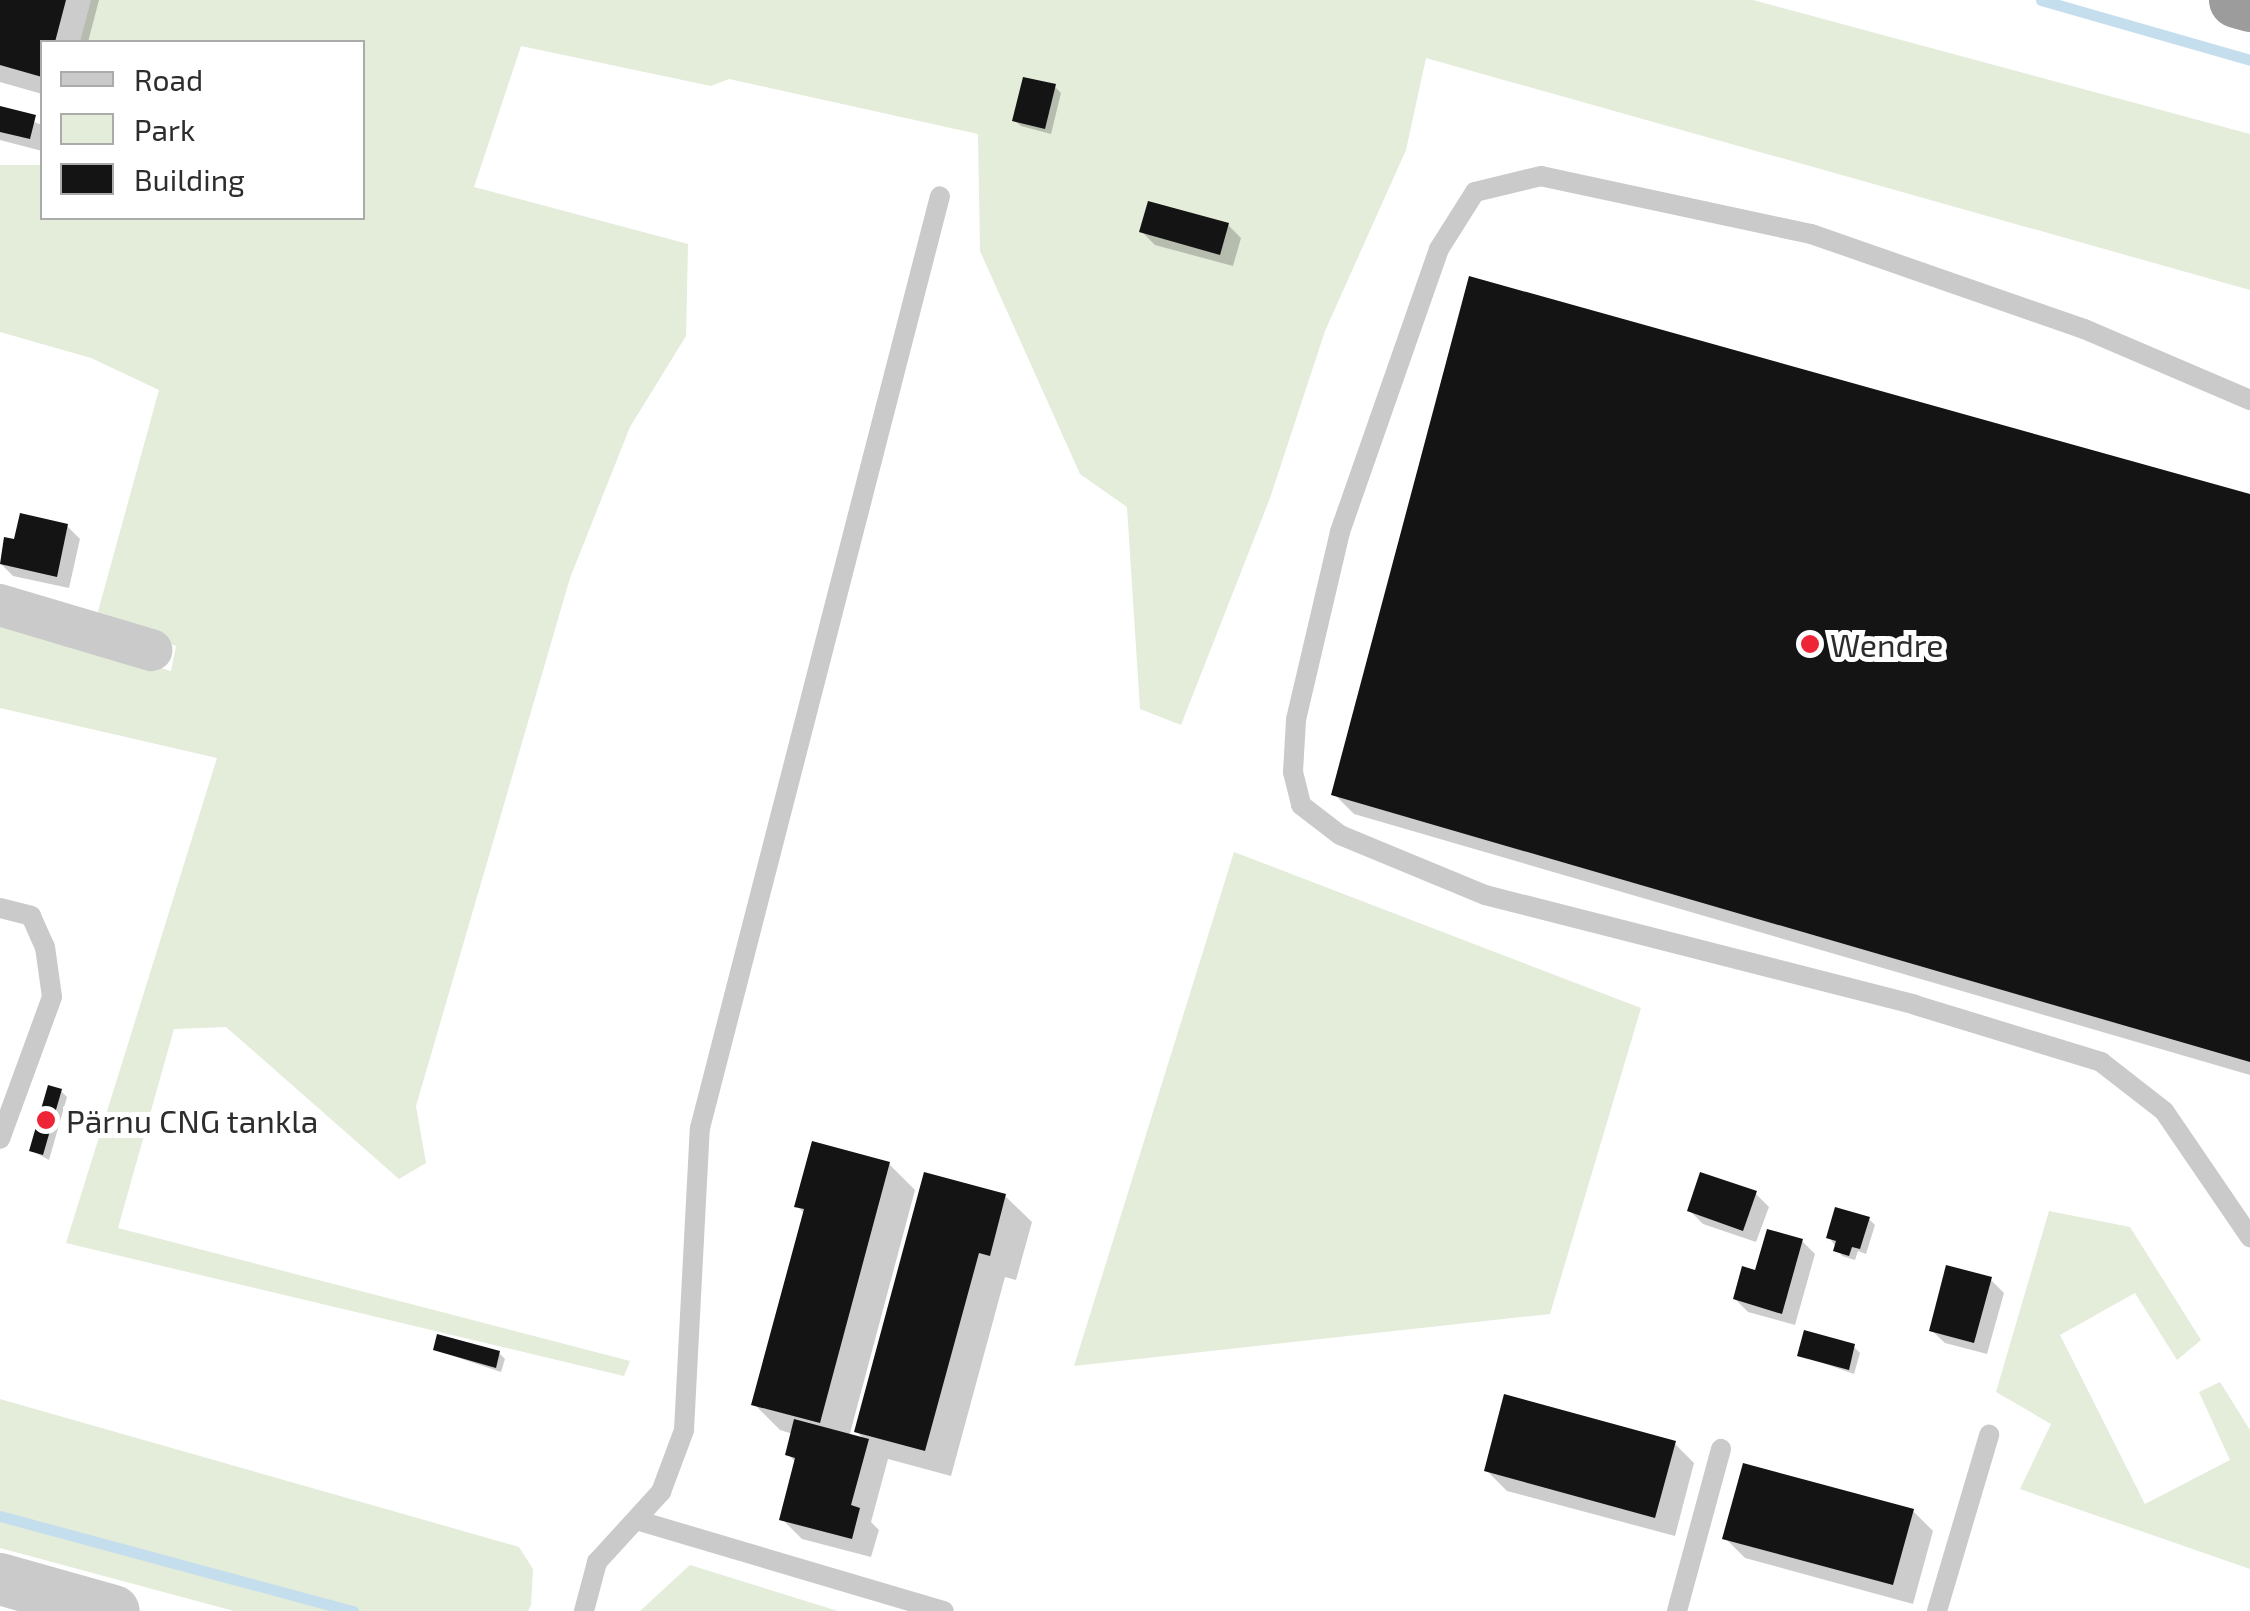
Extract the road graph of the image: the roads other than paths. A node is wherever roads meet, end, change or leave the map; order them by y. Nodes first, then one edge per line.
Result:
1 (2236, 0) edge
2 (2250, 4) edge
3 (940, 196) dead end
4 (2250, 400) edge
5 (0, 605) edge
6 (151, 650) dead end
7 (0, 908) edge
8 (0, 1139) edge
9 (2250, 1237) edge
10 (1989, 1435) dead end
11 (1721, 1450) dead end
12 (636, 1520) junction
13 (0, 1579) edge
14 (114, 1611) edge
15 (584, 1611) edge
16 (944, 1611) edge
17 (1677, 1611) edge
18 (1937, 1611) edge

1 - 2 highway
3 - 12 lane
4 - 9 lane
5 - 6 street
7 - 8 lane
10 - 18 lane
11 - 17 lane
12 - 15 lane
12 - 16 lane
13 - 14 street

